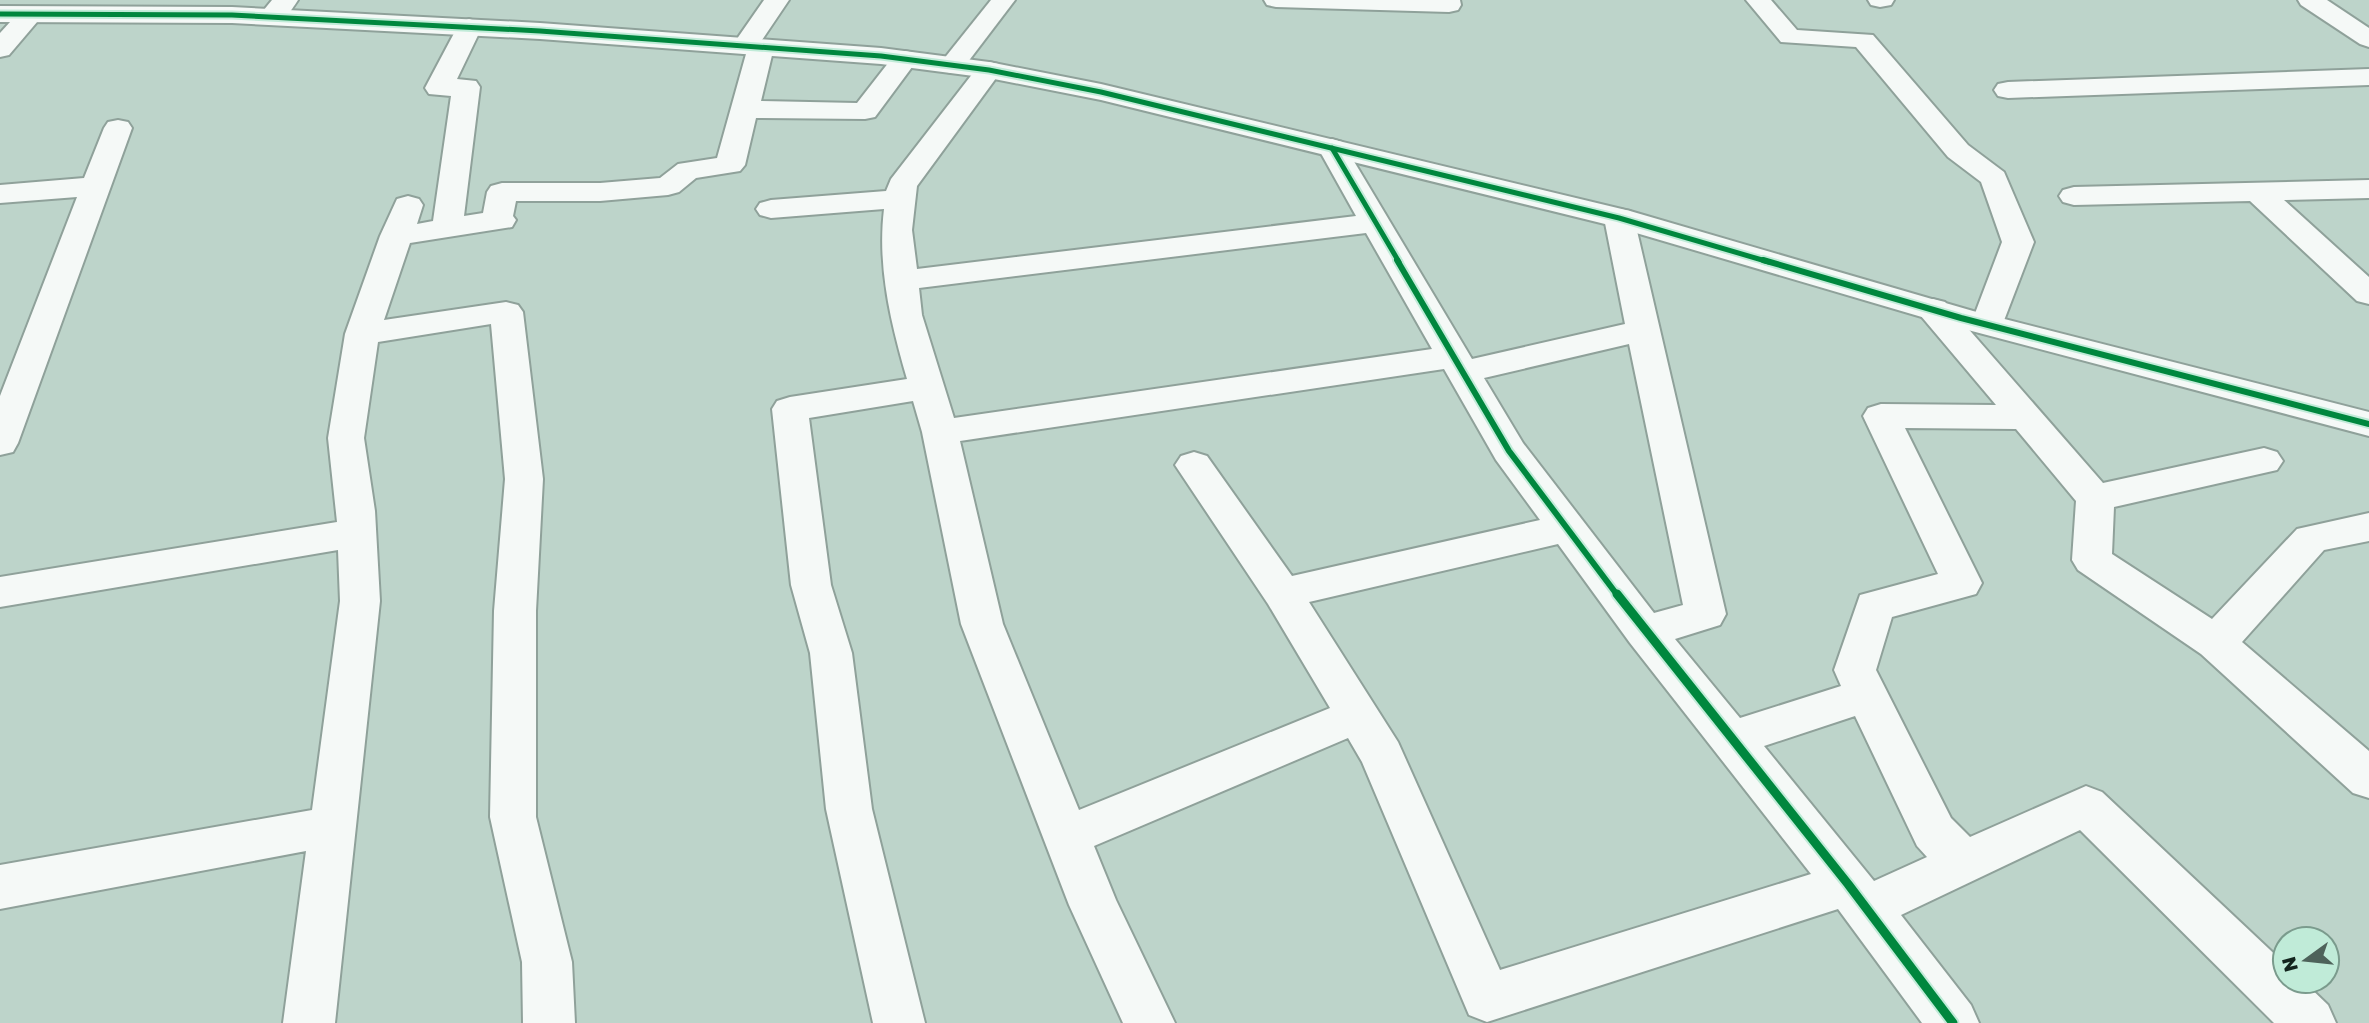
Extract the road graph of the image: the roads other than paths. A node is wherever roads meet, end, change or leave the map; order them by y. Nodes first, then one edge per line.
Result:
1 (777, 0) edge
2 (1003, 0) edge
3 (1276, 0) edge
4 (1448, 0) edge
5 (1758, 0) edge
6 (2310, 0) edge
7 (279, 9) edge
8 (0, 14) edge
9 (30, 15) junction
10 (469, 27) junction
11 (2369, 39) edge
12 (753, 46) junction
13 (0, 49) edge
14 (905, 59) junction
15 (971, 68) junction
16 (2369, 77) edge
17 (2008, 90) dead end
18 (743, 109) junction
19 (118, 128) dead end
20 (1332, 148) junction
21 (97, 186) junction
22 (2369, 189) edge
23 (2258, 192) junction
24 (0, 194) edge
25 (2074, 196) dead end
26 (901, 199) junction
27 (771, 209) dead end
28 (1619, 218) junction
29 (1376, 223) junction
30 (447, 228) junction
31 (902, 280) junction
32 (2369, 294) edge
33 (1933, 309) junction
34 (1988, 324) junction
35 (1645, 330) junction
36 (362, 334) junction
37 (1458, 364) junction
38 (927, 387) junction
39 (2026, 417) junction
40 (2369, 424) edge
41 (940, 432) junction
42 (0, 443) edge
43 (2264, 461) dead end
44 (1194, 465) dead end
45 (2095, 498) junction
46 (1567, 527) junction
47 (2369, 527) edge
48 (356, 533) junction
49 (0, 593) edge
50 (1282, 593) junction
51 (1645, 632) junction
52 (2216, 643) junction
53 (1867, 695) junction
54 (1358, 715) junction
55 (1730, 739) junction
56 (2369, 779) edge
57 (334, 827) junction
58 (1066, 837) junction
59 (1962, 863) junction
60 (0, 887) edge
61 (1857, 896) junction
62 (309, 1023) edge
63 (548, 1023) edge
64 (899, 1023) edge
65 (1149, 1023) edge
66 (1953, 1023) edge
67 (2310, 1023) edge

1 - 12 street
2 - 15 street
3 - 4 street
5 - 34 street
6 - 11 street
7 - 9 street
7 - 10 street
8 - 9 street
9 - 13 street
10 - 12 street
10 - 30 street
12 - 14 street
12 - 18 street
14 - 15 street
14 - 18 street
15 - 20 street
15 - 26 street
16 - 17 street
18 - 30 street
19 - 21 street
20 - 28 street
20 - 29 street
21 - 24 street
21 - 42 street
22 - 23 street
23 - 25 street
23 - 32 street
26 - 27 street
26 - 31 street
28 - 33 street
28 - 35 street
29 - 31 street
29 - 37 street
30 - 36 street
31 - 38 street
33 - 34 street
33 - 39 street
34 - 40 street
35 - 37 street
35 - 51 street
36 - 48 street
36 - 63 street
37 - 41 street
37 - 46 street
38 - 41 street
38 - 64 street
39 - 45 street
39 - 53 street
41 - 58 street
43 - 45 street
44 - 50 street
45 - 52 street
46 - 50 street
46 - 51 street
47 - 52 street
48 - 49 street
48 - 57 street
50 - 54 street
51 - 55 street
52 - 56 street
53 - 55 street
53 - 59 street
54 - 58 street
54 - 61 street
55 - 61 street
57 - 60 street
57 - 62 street
58 - 65 street
59 - 61 street
59 - 67 street
61 - 66 street

